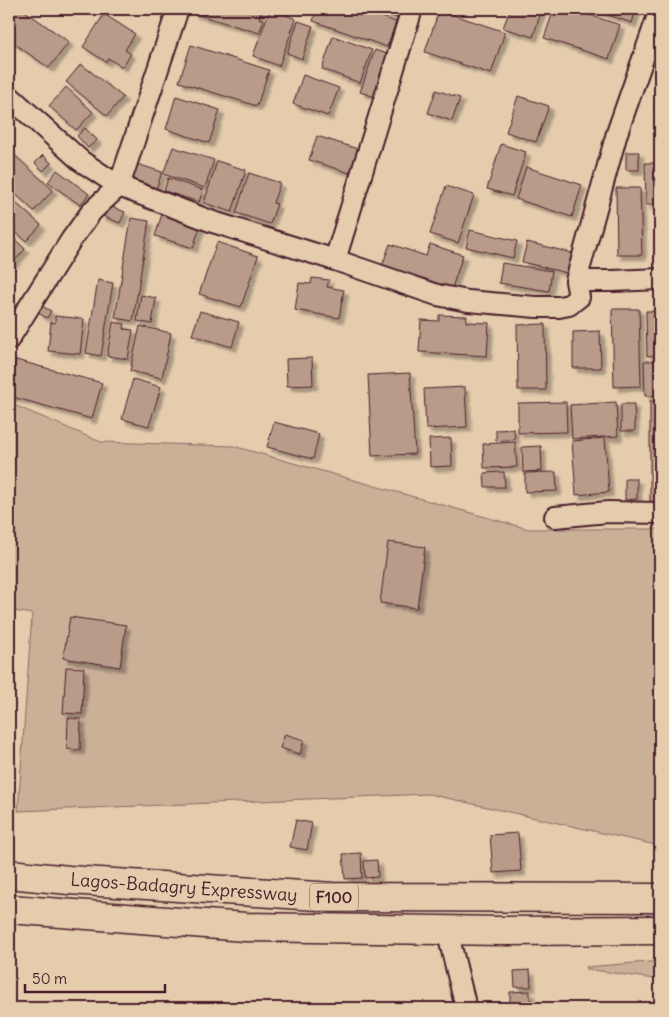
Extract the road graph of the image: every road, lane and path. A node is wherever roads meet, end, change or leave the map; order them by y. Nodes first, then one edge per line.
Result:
1 (178, 9) edge
2 (412, 9) edge
3 (660, 10) edge
4 (9, 96) edge
5 (119, 186) junction
6 (335, 260) junction
7 (660, 279) edge
8 (576, 281) junction
9 (9, 339) edge
10 (660, 513) edge
11 (556, 517) dead end
12 (9, 874) edge
13 (660, 898) edge
14 (9, 910) edge
15 (447, 930) junction
16 (660, 930) edge
17 (466, 1008) edge

1 - 5 street
2 - 6 street
3 - 8 street
4 - 5 street
5 - 6 street
5 - 9 street
6 - 8 street
7 - 8 street
10 - 11 street
12 - 13 highway, Lagos-Badagry Expressway / F100
14 - 15 highway, Lagos-Badagry Expressway / F100
15 - 16 highway, Lagos-Badagry Expressway / F100
15 - 17 street

